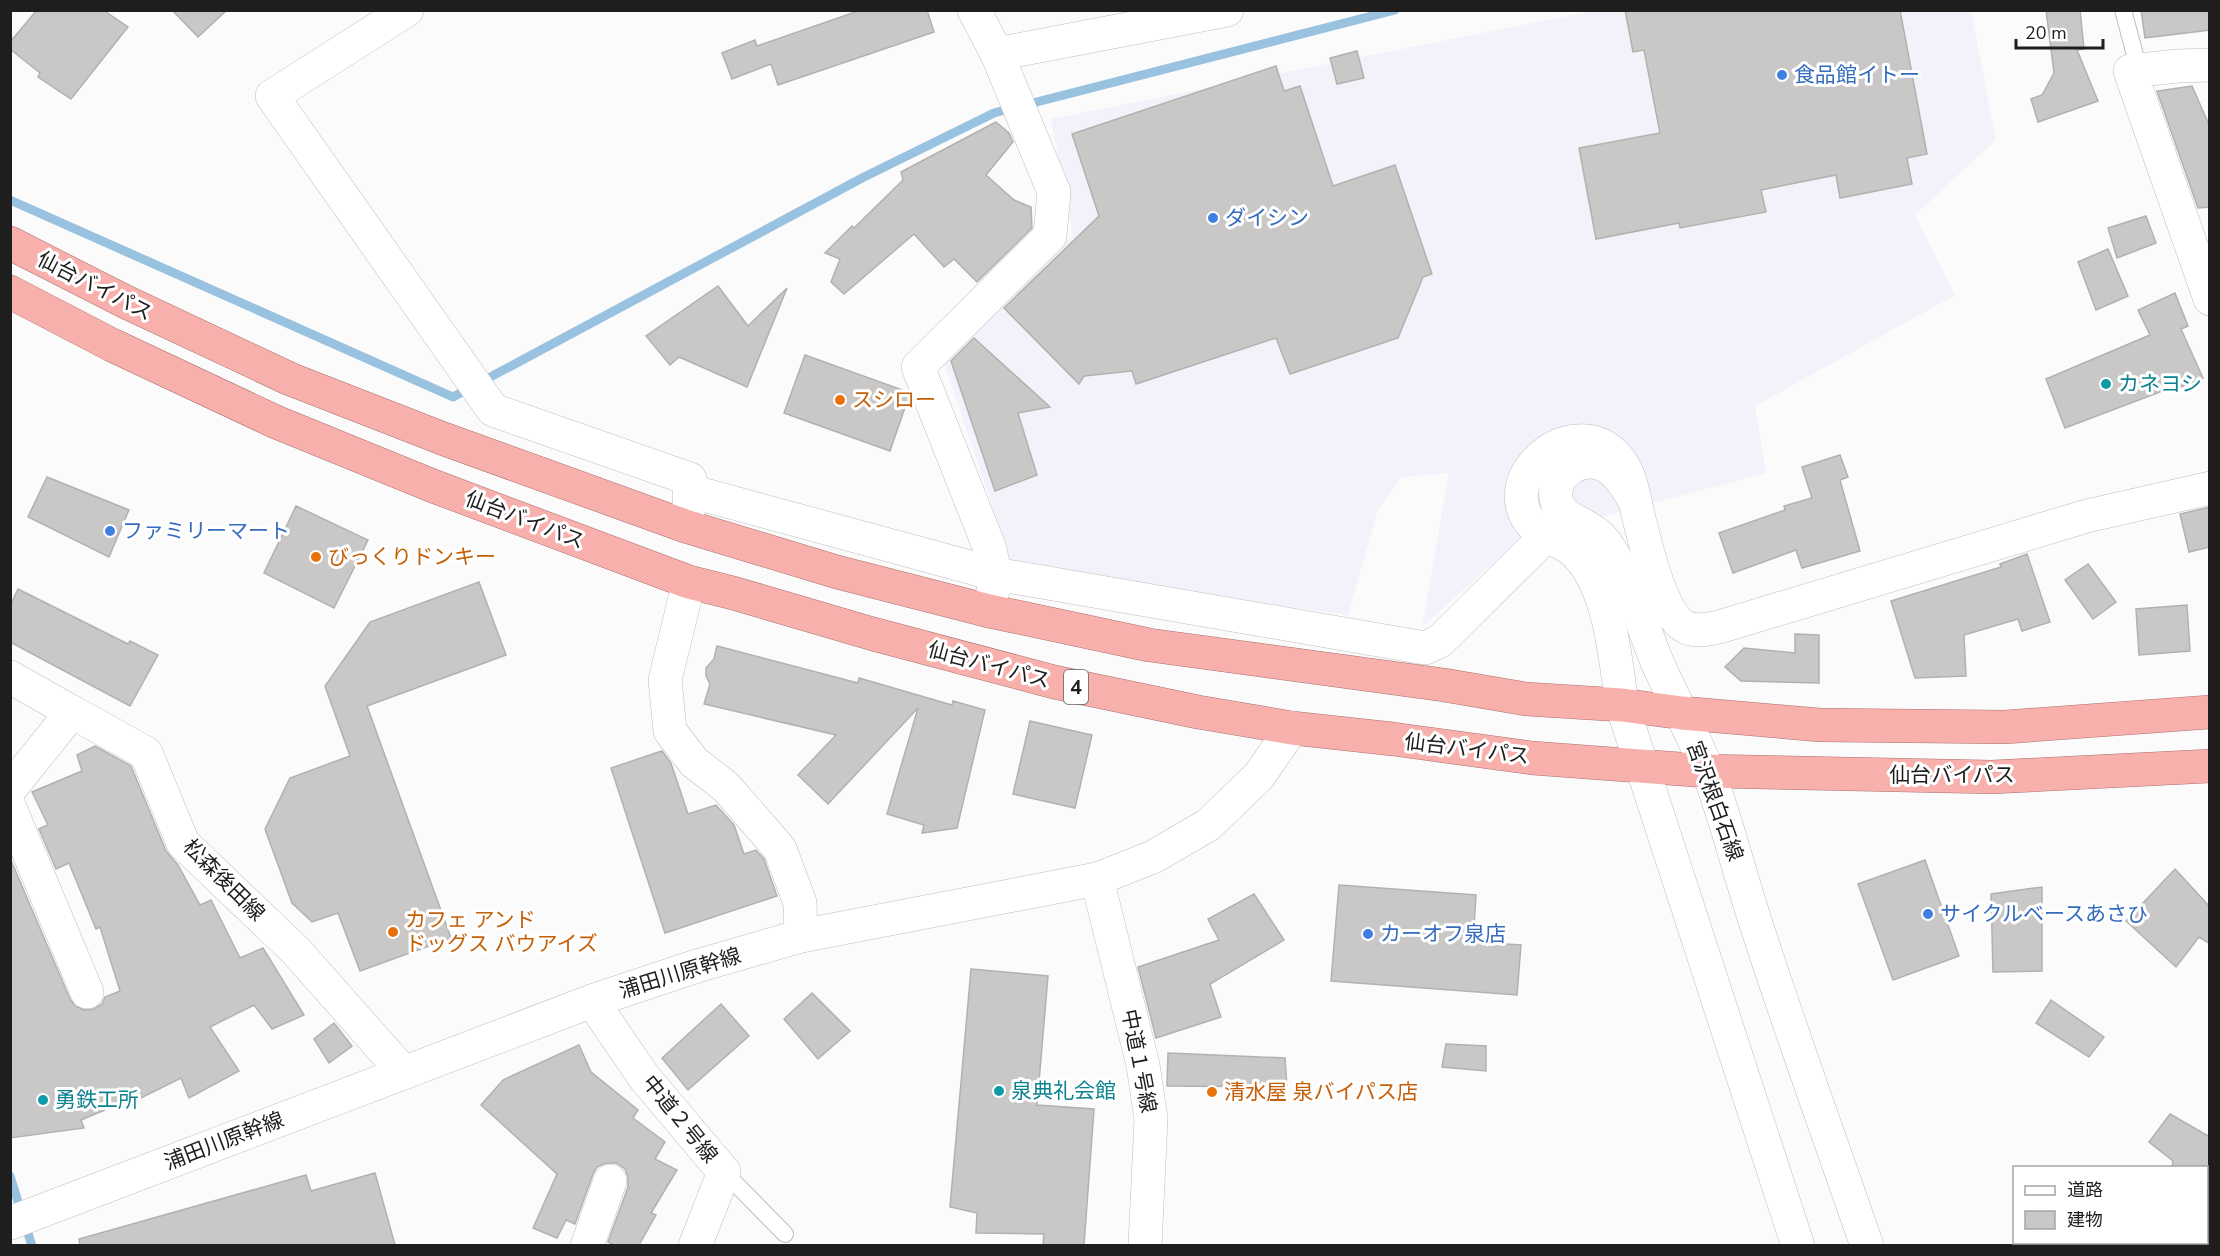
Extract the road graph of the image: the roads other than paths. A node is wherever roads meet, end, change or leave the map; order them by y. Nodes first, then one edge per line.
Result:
1 (407, 10) edge
2 (975, 10) edge
3 (1227, 10) edge
4 (2123, 10) edge
5 (1000, 60) junction
6 (2210, 65) edge
7 (2139, 70) junction
8 (10, 243) edge
9 (10, 292) edge
10 (2210, 299) edge
11 (2210, 488) edge
12 (690, 491) junction
13 (1635, 501) junction
14 (685, 526) junction
15 (1546, 536) junction
16 (995, 574) junction
17 (689, 582) junction
18 (989, 611) junction
19 (10, 677) edge
20 (1622, 705) junction
21 (72, 712) junction
22 (2210, 712) edge
23 (1682, 713) junction
24 (1292, 728) junction
25 (1640, 765) junction
26 (2210, 766) edge
27 (1707, 771) junction
28 (10, 789) edge
29 (10, 808) edge
30 (1097, 879) junction
31 (801, 936) junction
32 (87, 992) dead end
33 (592, 1001) junction
34 (404, 1072) junction
35 (724, 1172) junction
36 (610, 1181) dead end
37 (10, 1223) edge
38 (785, 1234) dead end
39 (587, 1245) edge
40 (695, 1245) edge
41 (1145, 1245) edge
42 (1798, 1245) edge
43 (1867, 1245) edge

1 - 12 street
2 - 5 street
3 - 5 street
4 - 7 lane
5 - 16 street
6 - 7 street
7 - 10 street
8 - 14 highway, 仙台バイパス
9 - 17 highway, 仙台バイパス / 4
11 - 13 street
12 - 14 street
12 - 16 street
13 - 15 street
13 - 23 street, 宮沢根白石線
14 - 18 highway, 仙台バイパス
15 - 16 street
15 - 20 street
16 - 18 street
17 - 24 highway, 仙台バイパス / 4
17 - 31 street
18 - 20 highway, 仙台バイパス
19 - 21 street, 松森後田線
20 - 23 highway, 仙台バイパス
20 - 25 street
21 - 28 street
21 - 34 street, 松森後田線
22 - 23 highway, 仙台バイパス
23 - 27 street, 宮沢根白石線
24 - 25 highway, 仙台バイパス / 4
24 - 30 street, 浦田川原幹線
25 - 27 highway, 仙台バイパス / 4
25 - 42 street
26 - 27 highway, 仙台バイパス / 4
27 - 43 street, 宮沢根白石線
29 - 32 street
30 - 31 street, 浦田川原幹線
30 - 41 street, 中道１号線
31 - 33 street, 浦田川原幹線
33 - 34 street, 浦田川原幹線
33 - 35 street, 中道２号線
34 - 37 street, 浦田川原幹線
35 - 38 lane
35 - 40 street, 中道２号線
36 - 39 street

